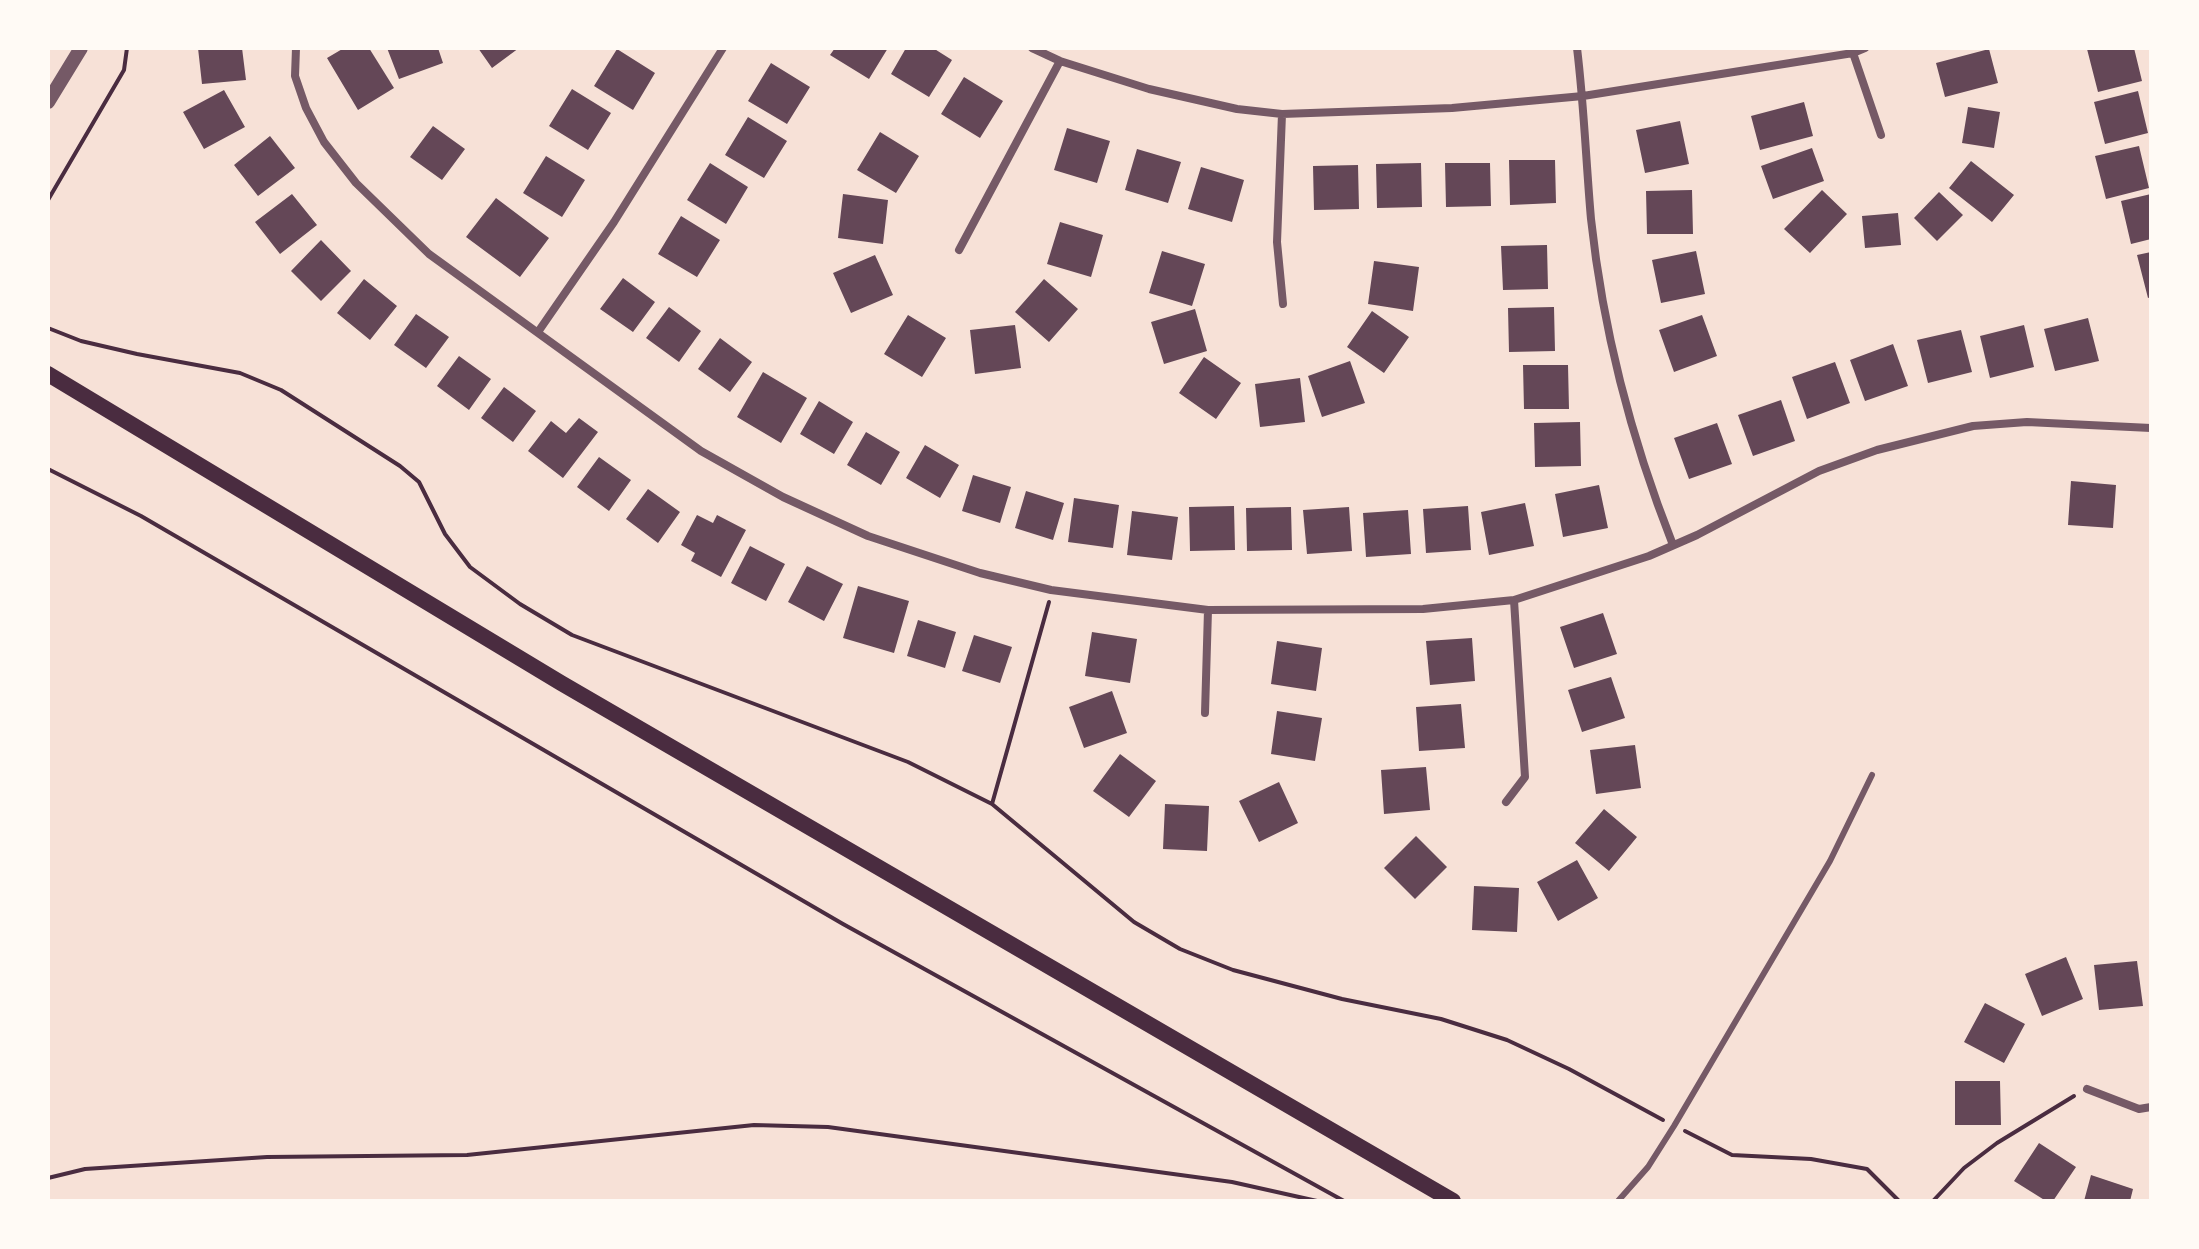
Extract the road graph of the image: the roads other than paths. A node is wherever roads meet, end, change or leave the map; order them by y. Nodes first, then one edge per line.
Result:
1 (81, 48) edge
2 (296, 48) edge
3 (723, 48) edge
4 (1032, 48) edge
5 (1577, 48) edge
6 (1865, 48) edge
7 (1853, 53) junction
8 (1060, 61) junction
9 (1583, 96) junction
10 (48, 102) edge
11 (1282, 114) junction
12 (1881, 135) dead end
13 (959, 250) dead end
14 (1283, 304) dead end
15 (538, 332) junction
16 (48, 374) edge
17 (2151, 428) edge
18 (1673, 545) junction
19 (1514, 600) junction
20 (1208, 610) junction
21 (1205, 713) dead end
22 (1872, 775) dead end
23 (1506, 802) dead end
24 (2087, 1089) road end
25 (2151, 1107) edge
26 (1453, 1201) edge
27 (1618, 1201) edge

1 - 10 street
2 - 15 street
3 - 15 street
4 - 8 street
5 - 9 street
6 - 7 street
7 - 9 street
7 - 12 street
8 - 11 street
8 - 13 street
9 - 11 street
9 - 18 street
11 - 14 street
15 - 20 street
16 - 26 main road
17 - 18 street
18 - 19 street
19 - 20 street
19 - 23 street
20 - 21 street
22 - 27 lane
24 - 25 street

